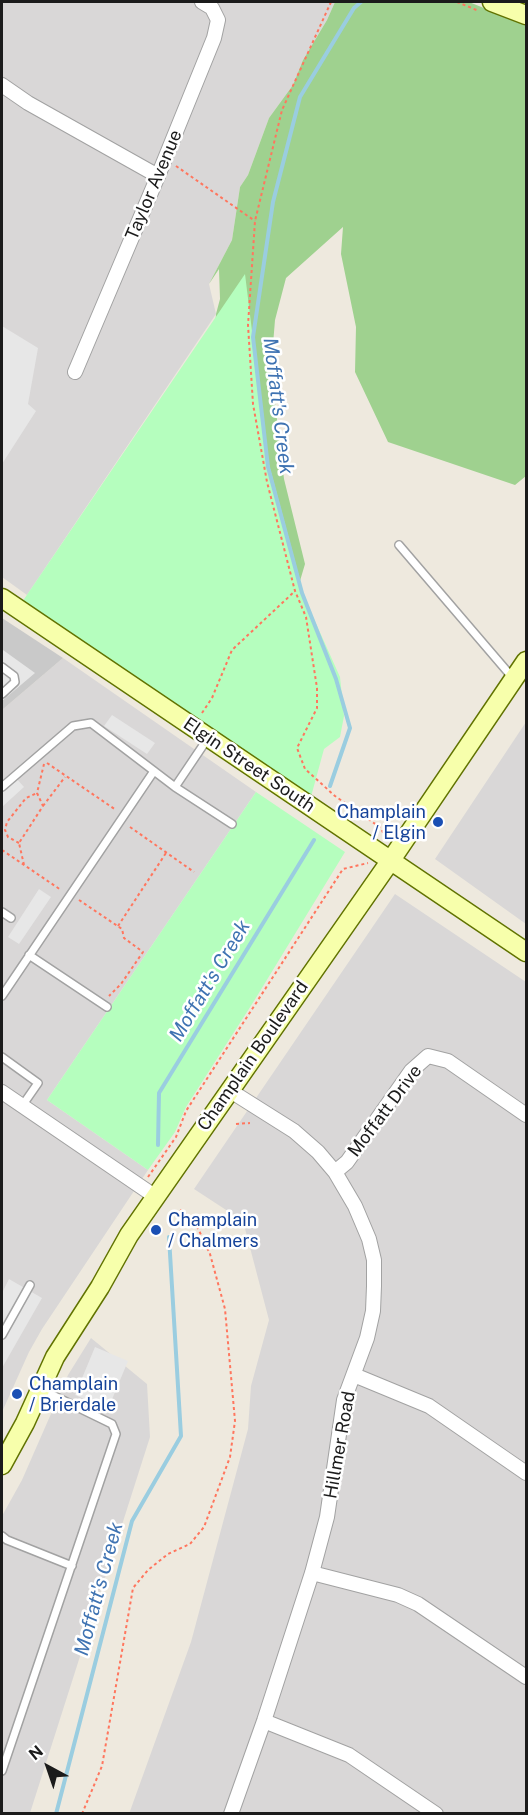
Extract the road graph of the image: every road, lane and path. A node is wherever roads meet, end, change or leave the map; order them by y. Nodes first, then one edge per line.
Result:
1 (202, 2) edge
2 (331, 2) edge
3 (492, 2) edge
4 (526, 15) edge
5 (2, 85) edge
6 (165, 159) junction
7 (158, 176) junction
8 (255, 220) junction
9 (75, 372) dead end
10 (399, 545) dead end
11 (295, 591) junction
12 (2, 598) edge
13 (526, 661) edge
14 (2, 667) edge
15 (514, 679) junction
16 (2, 694) edge
17 (200, 716) dead end
18 (208, 738) junction
19 (154, 771) junction
20 (66, 776) junction
21 (175, 787) junction
22 (2, 788) edge
23 (37, 793) junction
24 (43, 806) junction
25 (122, 818) junction
26 (232, 824) dead end
27 (384, 835) dead end
28 (19, 843) junction
29 (2, 850) edge
30 (166, 853) junction
31 (391, 860) junction
32 (24, 865) junction
33 (194, 872) dead end
34 (71, 894) junction
35 (2, 912) edge
36 (11, 918) dead end
37 (118, 926) junction
38 (526, 952) edge
39 (29, 955) junction
40 (2, 996) edge
41 (104, 1005) joint
42 (2, 1057) edge
43 (230, 1090) junction
44 (2, 1092) edge
45 (22, 1106) junction
46 (526, 1115) edge
47 (250, 1123) dead end
48 (236, 1124) dead end
49 (335, 1172) junction
50 (148, 1177) dead end
51 (156, 1197) junction
52 (178, 1209) dead end
53 (30, 1285) dead end
54 (2, 1335) edge
55 (354, 1375) junction
56 (40, 1389) junction
57 (2, 1465) edge
58 (526, 1473) edge
59 (2, 1536) edge
60 (72, 1566) junction
61 (312, 1573) junction
62 (526, 1677) edge
63 (264, 1722) junction
64 (2, 1771) edge
65 (82, 1814) edge
66 (231, 1814) edge
67 (436, 1814) edge

1 - 6 street, Taylor Avenue
2 - 8 path
3 - 4 street
5 - 7 street
6 - 7 street, Taylor Avenue
6 - 8 path
7 - 9 street, Taylor Avenue
8 - 11 path
10 - 15 lane
11 - 17 path
11 - 27 path
12 - 18 street, Elgin Street South
13 - 15 street, Champlain Boulevard
14 - 16 lane
15 - 31 street, Champlain Boulevard
18 - 21 lane
18 - 31 street, Elgin Street South
19 - 21 lane
19 - 22 lane
19 - 25 lane
20 - 23 path
20 - 24 path
20 - 25 path
21 - 26 lane
23 - 24 path
23 - 28 path
24 - 28 path
25 - 30 path
25 - 34 lane
28 - 32 path
29 - 32 path
30 - 33 path
30 - 37 path
31 - 38 street, Elgin Street South
31 - 43 street, Champlain Boulevard
31 - 50 path
32 - 34 path
34 - 37 path
34 - 39 lane
35 - 36 lane
37 - 41 path
39 - 40 lane
39 - 41 lane
42 - 45 lane
43 - 49 street, Hillmer Road
43 - 51 street, Champlain Boulevard
44 - 45 street
45 - 51 street
46 - 49 street, Moffatt Drive
47 - 48 path
49 - 55 street, Hillmer Road
51 - 56 street, Champlain Boulevard
52 - 65 path
53 - 54 lane
55 - 58 street
55 - 61 street, Hillmer Road
56 - 57 street, Champlain Boulevard
56 - 60 lane
59 - 60 lane
60 - 64 lane
61 - 62 street
61 - 63 street, Hillmer Road
63 - 66 street, Hillmer Road
63 - 67 street

